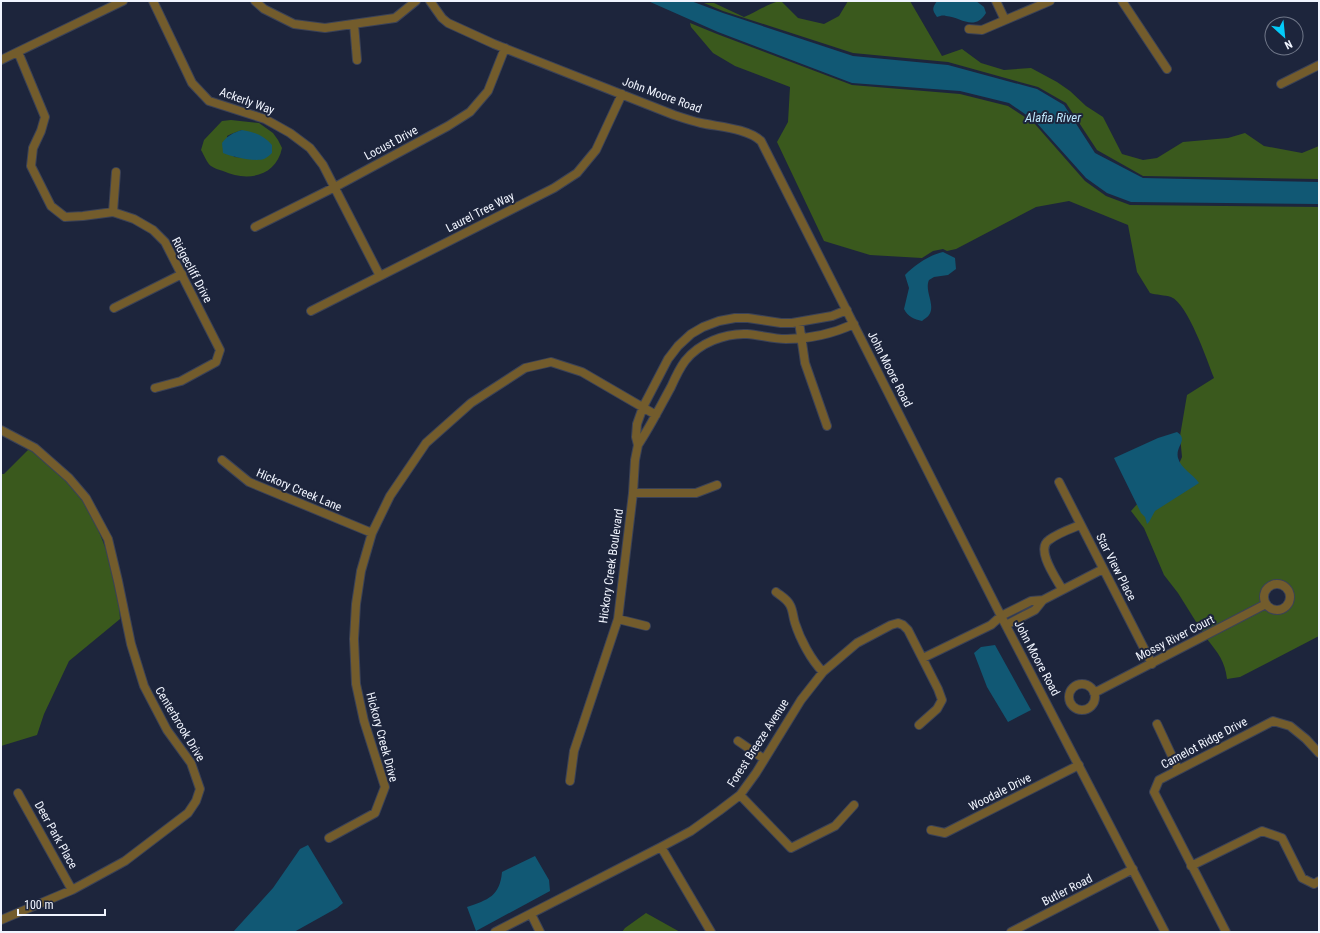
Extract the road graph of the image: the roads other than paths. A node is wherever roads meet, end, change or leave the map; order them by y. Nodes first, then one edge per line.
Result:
1 (123, 1) edge
2 (153, 1) edge
3 (255, 1) edge
4 (416, 1) edge
5 (430, 1) edge
6 (996, 1) edge
7 (1050, 1) edge
8 (1122, 1) edge
9 (1005, 20) junction
10 (354, 24) junction
11 (969, 29) dead end
12 (505, 48) junction
13 (18, 52) junction
14 (1, 60) edge
15 (357, 60) dead end
16 (1319, 65) edge
17 (1167, 68) dead end
18 (1281, 84) dead end
19 (622, 94) junction
20 (116, 172) dead end
21 (335, 187) junction
22 (113, 212) junction
23 (255, 226) dead end
24 (182, 274) junction
25 (380, 276) junction
26 (114, 308) dead end
27 (847, 310) junction
28 (310, 311) dead end
29 (799, 322) junction
30 (854, 324) junction
31 (802, 339) junction
32 (155, 388) dead end
33 (643, 407) junction
34 (656, 415) junction
35 (827, 426) dead end
36 (1, 430) edge
37 (638, 445) junction
38 (222, 460) dead end
39 (1059, 482) dead end
40 (717, 485) dead end
41 (634, 493) junction
42 (1080, 524) junction
43 (372, 533) junction
44 (1103, 569) junction
45 (1062, 589) junction
46 (776, 592) dead end
47 (1043, 600) junction
48 (1266, 604) dead end
49 (1023, 605) junction
50 (1028, 614) junction
51 (1001, 616) junction
52 (618, 619) junction
53 (1006, 625) junction
54 (646, 626) dead end
55 (923, 658) junction
56 (1152, 664) junction
57 (823, 672) junction
58 (1094, 693) dead end
59 (1157, 724) dead end
60 (919, 725) dead end
61 (738, 741) dead end
62 (1319, 753) edge
63 (764, 759) junction
64 (1079, 765) junction
65 (1178, 769) junction
66 (570, 781) dead end
67 (18, 793) dead end
68 (740, 795) junction
69 (854, 805) dead end
70 (930, 830) dead end
71 (329, 838) dead end
72 (661, 847) junction
73 (1191, 866) junction
74 (1133, 869) junction
75 (1319, 881) edge
76 (72, 890) junction
77 (531, 914) junction
78 (1, 920) edge
79 (495, 932) edge
80 (540, 932) edge
81 (711, 932) edge
82 (1011, 932) edge
83 (1166, 932) edge
84 (1226, 932) edge

1 - 13 street
2 - 21 street, Ackerly Way
3 - 10 street
4 - 10 street
5 - 12 street, John Moore Road
6 - 9 street
7 - 9 street
8 - 17 street
9 - 11 street
10 - 15 street
12 - 19 street, John Moore Road
12 - 21 street, Locust Drive
13 - 14 street
13 - 22 street, Ridgecliff Drive
16 - 18 street
19 - 25 street, Laurel Tree Way
19 - 27 street, John Moore Road
20 - 22 street
21 - 23 street, Locust Drive
21 - 25 street, Ackerly Way
22 - 24 street, Ridgecliff Drive
24 - 26 street
24 - 32 street, Ridgecliff Drive
25 - 28 street, Laurel Tree Way
27 - 29 street, Hickory Creek Boulevard
27 - 30 street, John Moore Road
29 - 31 street
29 - 33 street, Hickory Creek Boulevard
30 - 31 street, Hickory Creek Boulevard
30 - 51 street, John Moore Road
31 - 34 street, Hickory Creek Boulevard
31 - 35 street
33 - 34 street, Hickory Creek Drive
33 - 37 street, Hickory Creek Boulevard
33 - 43 street, Hickory Creek Drive
34 - 37 street, Hickory Creek Boulevard
36 - 76 street, Centerbrook Drive
37 - 41 street, Hickory Creek Boulevard
38 - 43 street, Hickory Creek Lane
39 - 42 street, Star View Place
40 - 41 street
41 - 52 street, Hickory Creek Boulevard
42 - 44 street, Star View Place
42 - 45 street
43 - 71 street, Hickory Creek Drive
44 - 45 street
44 - 56 street, Star View Place
45 - 47 street
46 - 57 street
47 - 49 street
47 - 50 street
48 - 56 street, Mossy River Court
49 - 50 street
49 - 51 street
50 - 53 street
51 - 53 street, John Moore Road
51 - 55 street
52 - 54 street
52 - 66 street, Hickory Creek Boulevard
53 - 64 street, John Moore Road
55 - 57 street, Forest Breeze Avenue
55 - 60 street, Forest Breeze Avenue
56 - 58 street, Mossy River Court
57 - 63 street, Forest Breeze Avenue
59 - 65 street
61 - 63 street
62 - 65 street, Camelot Ridge Drive
63 - 68 street, Forest Breeze Avenue
64 - 70 street, Woodale Drive
64 - 74 street, John Moore Road
65 - 73 street, Camelot Ridge Drive
67 - 76 street, Deer Park Place
68 - 69 street
68 - 72 street, Forest Breeze Avenue
72 - 77 street, Forest Breeze Avenue
72 - 81 street
73 - 75 street
73 - 84 street, Camelot Ridge Drive
74 - 82 street, Butler Road
74 - 83 street, John Moore Road
76 - 78 street, Centerbrook Drive
77 - 79 street, Forest Breeze Avenue
77 - 80 street

